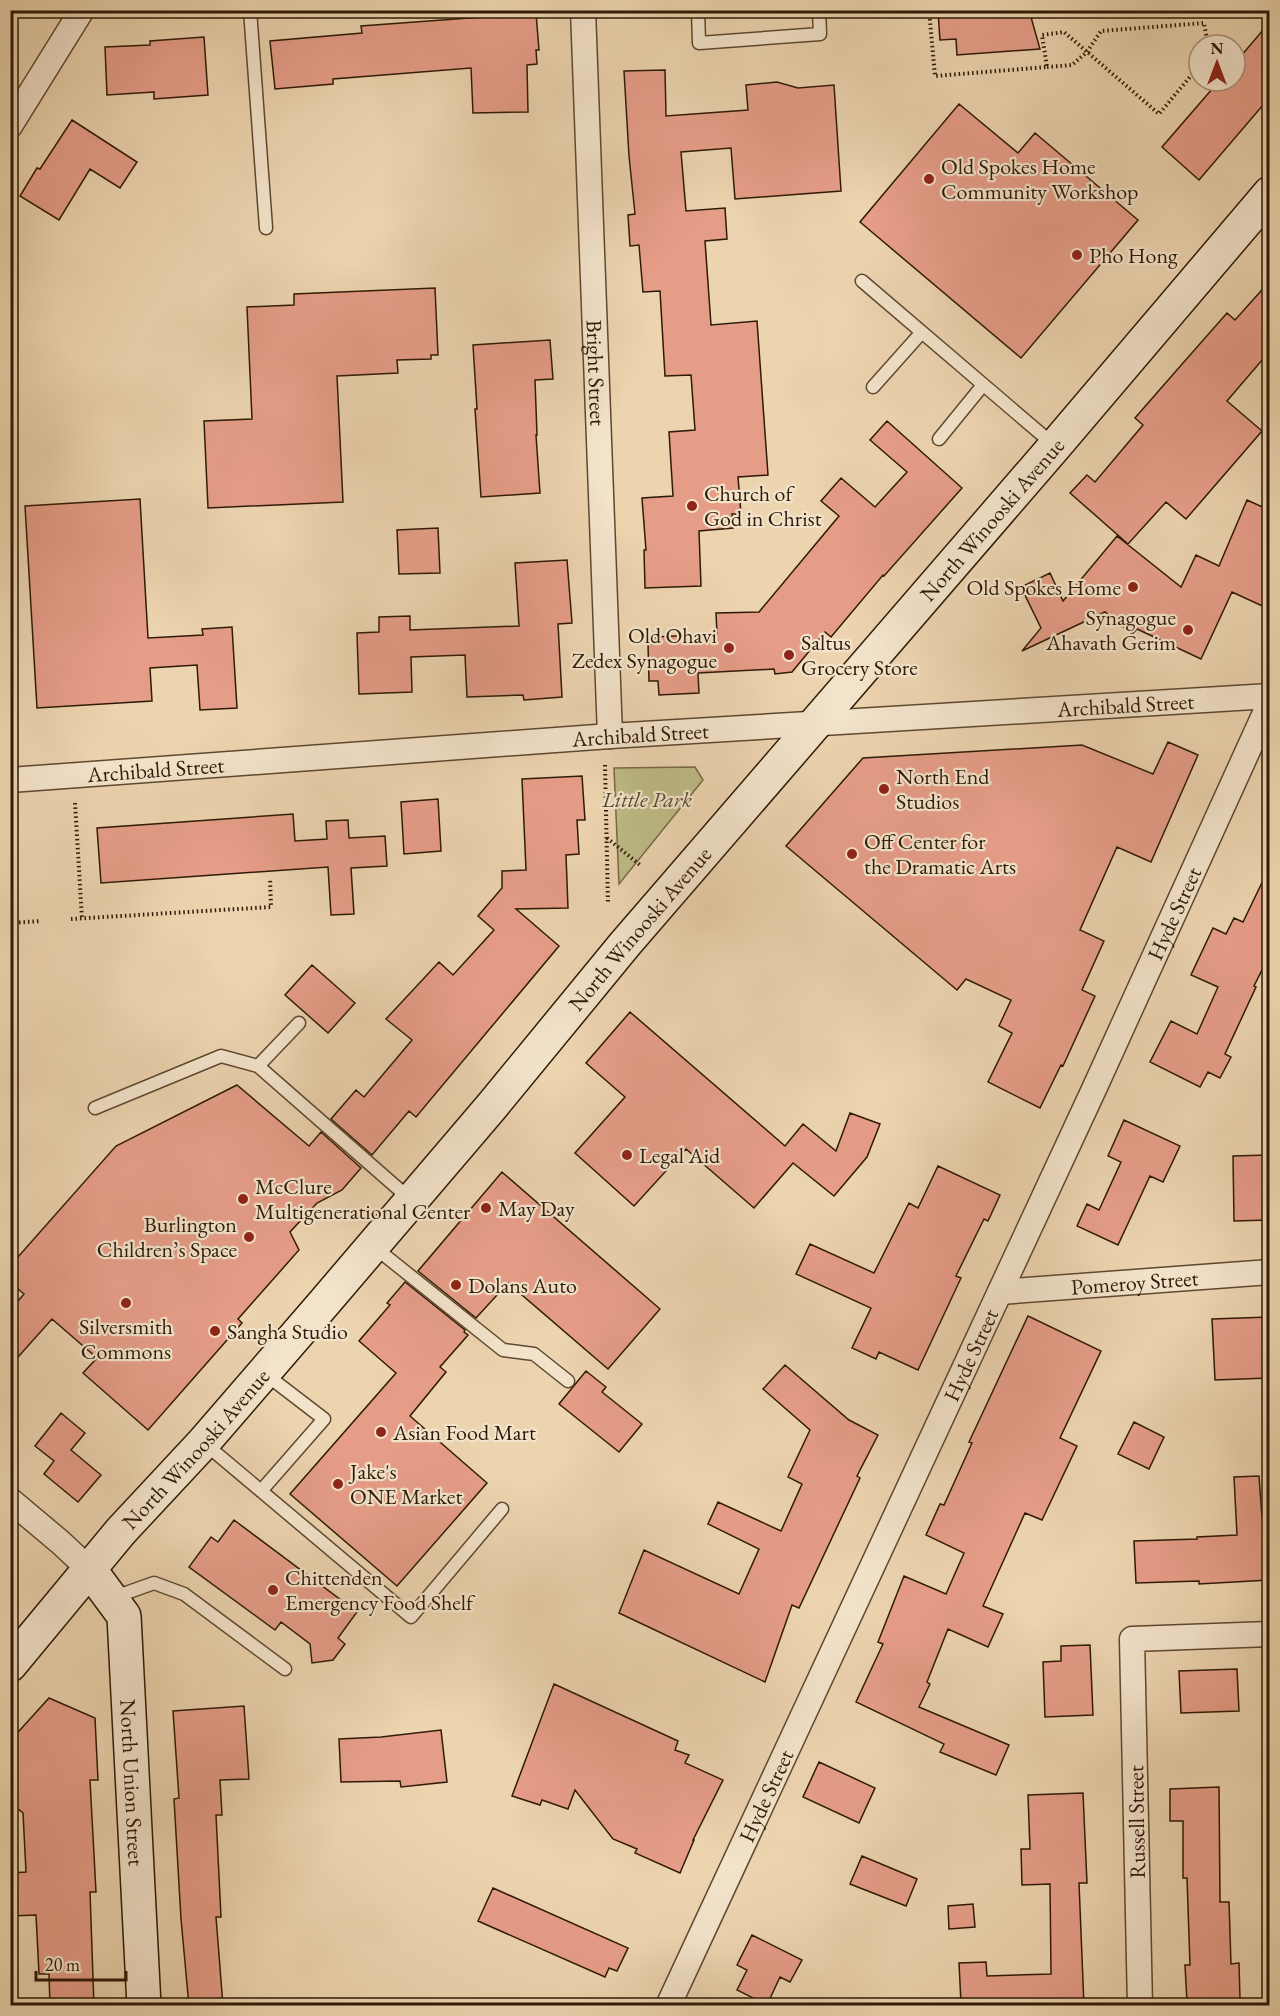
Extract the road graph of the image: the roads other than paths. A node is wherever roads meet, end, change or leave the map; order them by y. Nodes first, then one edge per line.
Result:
1 (82, 10) edge
2 (250, 10) edge
3 (583, 10) edge
4 (698, 10) edge
5 (819, 10) edge
6 (10, 126) edge
7 (1269, 193) edge
8 (266, 228) dead end
9 (862, 281) dead end
10 (922, 333) junction
11 (984, 385) junction
12 (873, 387) dead end
13 (939, 439) dead end
14 (1055, 446) junction
15 (1269, 696) edge
16 (1269, 702) edge
17 (814, 724) junction
18 (610, 736) junction
19 (10, 780) edge
20 (299, 1023) dead end
21 (258, 1066) junction
22 (95, 1108) dead end
23 (411, 1200) junction
24 (372, 1245) junction
25 (1269, 1272) edge
26 (1000, 1292) junction
27 (263, 1372) junction
28 (568, 1381) dead end
29 (203, 1443) junction
30 (261, 1491) junction
31 (10, 1500) edge
32 (502, 1509) dead end
33 (90, 1570) junction
34 (111, 1598) junction
35 (1269, 1634) edge
36 (10, 1665) edge
37 (285, 1669) dead end
38 (144, 2006) edge
39 (668, 2006) edge
40 (1140, 2006) edge

1 - 6 street
2 - 8 lane
3 - 18 street, Bright Street
4 - 5 lane
7 - 14 main road, North Winooski Avenue
9 - 10 lane
10 - 11 lane
10 - 12 lane
11 - 13 lane
11 - 14 lane
14 - 17 main road, North Winooski Avenue
15 - 17 street, Archibald Street
16 - 26 street, Hyde Street
17 - 18 street, Archibald Street
17 - 23 main road, North Winooski Avenue
18 - 19 street, Archibald Street
20 - 21 lane
21 - 22 lane
21 - 23 lane
23 - 24 main road, North Winooski Avenue
24 - 27 main road, North Winooski Avenue
24 - 28 lane
25 - 26 street, Pomeroy Street
26 - 39 street, Hyde Street
27 - 29 main road, North Winooski Avenue
27 - 30 lane
29 - 30 lane
29 - 33 main road, North Winooski Avenue
30 - 32 lane
31 - 33 street
33 - 34 main road, North Union Street
33 - 36 main road, North Winooski Avenue
34 - 37 lane
34 - 38 main road, North Union Street
35 - 40 street, Russell Street

